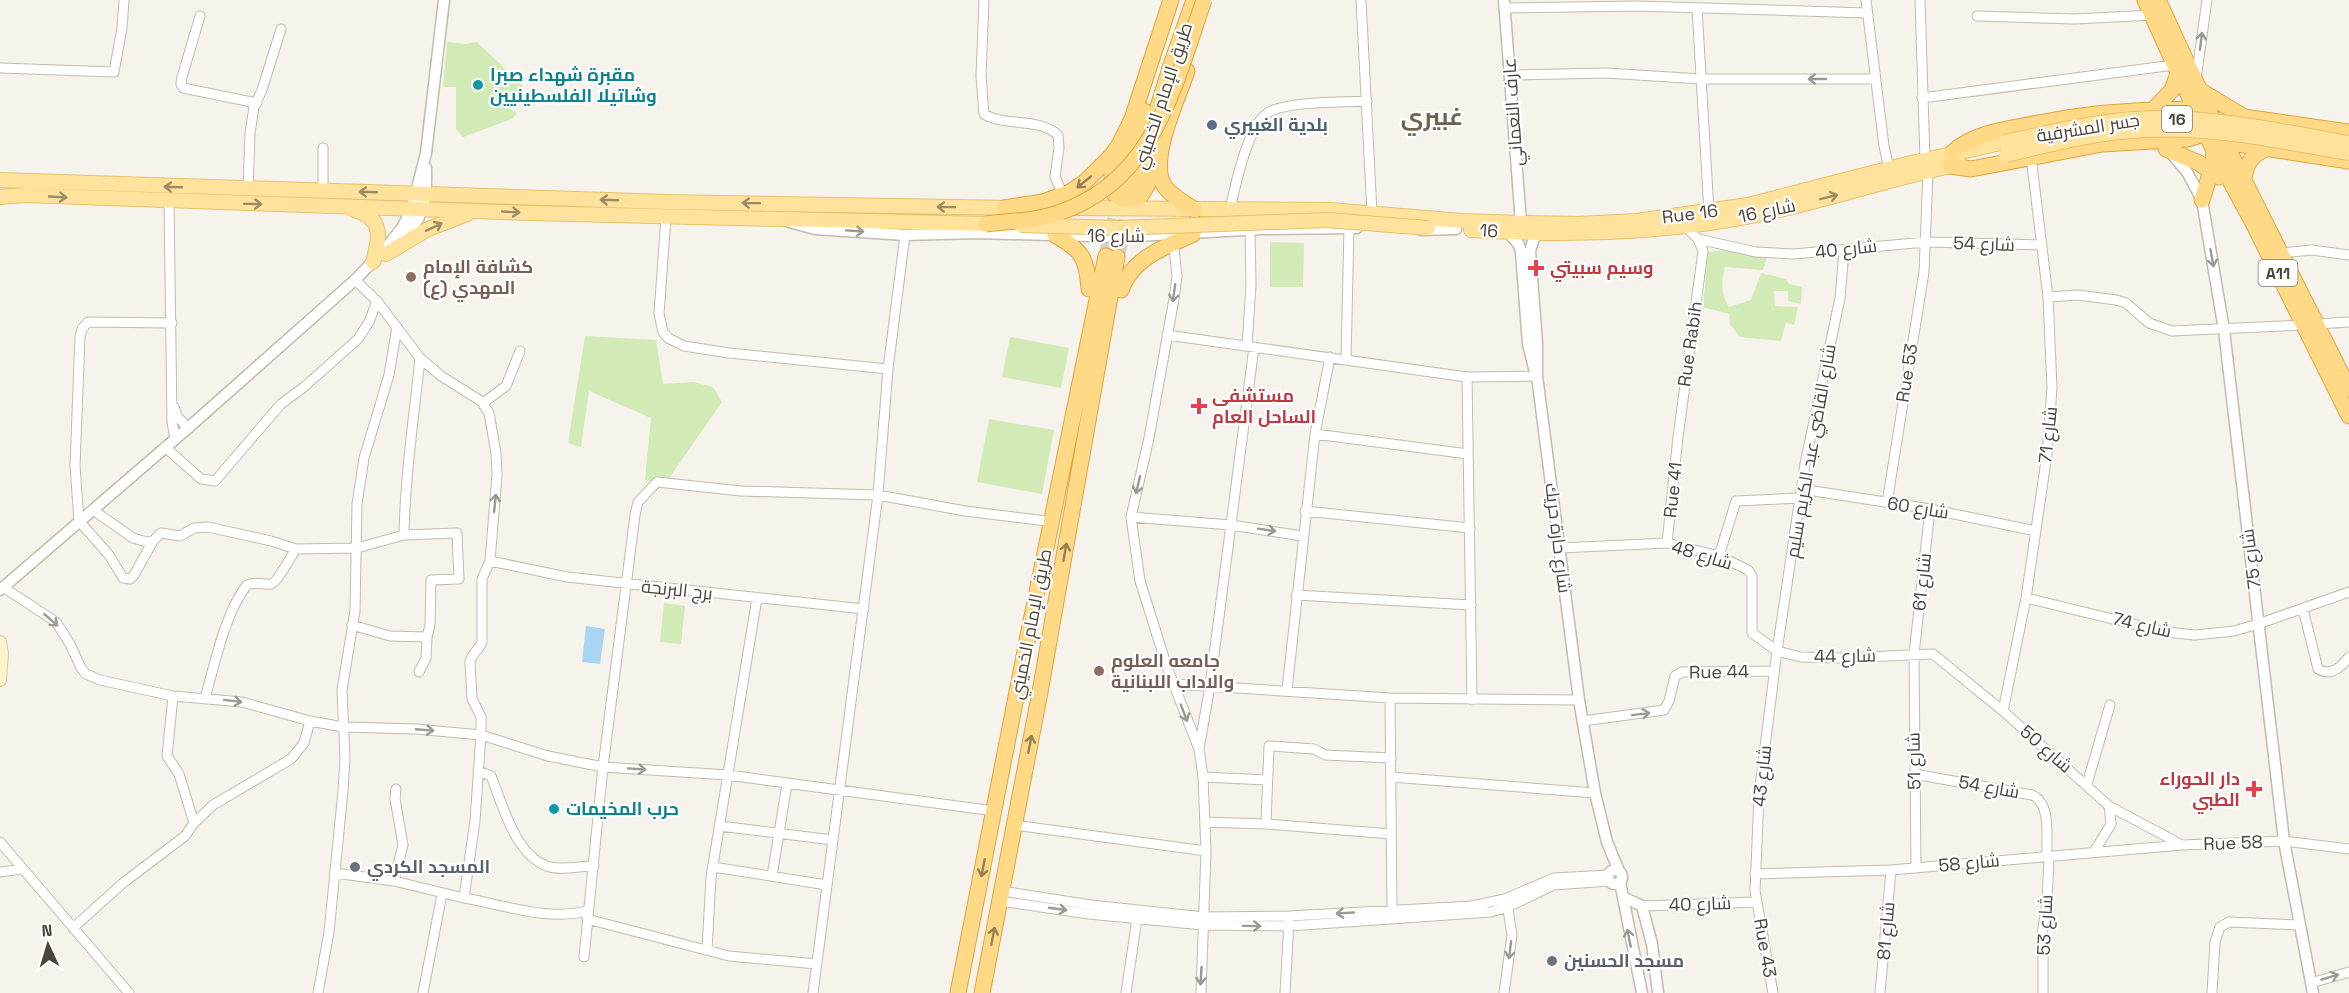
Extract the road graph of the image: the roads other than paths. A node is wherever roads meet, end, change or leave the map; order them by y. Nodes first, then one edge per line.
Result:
1 (124, 0) edge
2 (444, 0) edge
3 (984, 0) edge
4 (1171, 0) edge
5 (1181, 0) edge
6 (1194, 0) edge
7 (1204, 0) edge
8 (1211, 0) edge
9 (1361, 0) edge
10 (1866, 0) edge
11 (1920, 0) edge
12 (2145, 0) edge
13 (2158, 0) edge
14 (2206, 0) edge
15 (1637, 3) edge
16 (1677, 3) edge
17 (1504, 4) edge
18 (1697, 8) junction
19 (1867, 13) junction
20 (2153, 15) junction
21 (200, 16) dead end
22 (1977, 16) dead end
23 (281, 28) dead end
24 (0, 68) edge
25 (2176, 69) junction
26 (1510, 75) junction
27 (1701, 79) junction
28 (1875, 79) junction
29 (2198, 86) junction
30 (1922, 98) junction
31 (1367, 101) junction
32 (257, 103) junction
33 (2154, 109) junction
34 (2244, 117) junction
35 (1132, 119) junction
36 (2306, 126) junction
37 (2211, 129) junction
38 (2349, 132) edge
39 (2349, 143) edge
40 (2161, 144) junction
41 (323, 148) dead end
42 (2006, 148) junction
43 (2265, 148) junction
44 (1161, 149) junction
45 (2349, 153) edge
46 (2305, 154) junction
47 (2031, 157) junction
48 (1951, 160) junction
49 (2349, 161) edge
50 (1927, 166) junction
51 (1889, 169) junction
52 (2211, 171) junction
53 (0, 180) edge
54 (2239, 184) junction
55 (248, 189) junction
56 (323, 190) junction
57 (421, 194) junction
58 (1063, 195) junction
59 (0, 197) edge
60 (2202, 200) junction
61 (169, 202) junction
62 (340, 206) junction
63 (1004, 208) junction
64 (418, 209) junction
65 (1258, 209) junction
66 (1195, 210) junction
67 (1230, 210) junction
68 (486, 211) junction
69 (1709, 212) junction
70 (1372, 213) junction
71 (666, 217) junction
72 (784, 219) junction
73 (1722, 221) junction
74 (986, 224) junction
75 (1686, 227) junction
76 (1349, 228) junction
77 (1456, 229) junction
78 (1256, 230) junction
79 (1517, 230) junction
80 (1193, 234) joint
81 (1539, 234) junction
82 (905, 235) junction
83 (1055, 235) junction
84 (1173, 238) junction
85 (1698, 239) junction
86 (1710, 241) junction
87 (1926, 242) junction
88 (2042, 245) junction
89 (1702, 251) junction
90 (1844, 251) junction
91 (2281, 253) junction
92 (386, 254) junction
93 (2349, 255) edge
94 (370, 265) junction
95 (355, 280) junction
96 (1089, 289) junction
97 (1121, 290) junction
98 (2048, 297) junction
99 (1529, 298) junction
100 (377, 301) junction
101 (2349, 322) edge
102 (172, 323) junction
103 (2311, 325) junction
104 (397, 327) junction
105 (2224, 330) junction
106 (1167, 335) junction
107 (1250, 347) junction
108 (520, 351) dead end
109 (1330, 357) junction
110 (420, 358) junction
111 (1346, 360) junction
112 (888, 369) junction
113 (1467, 376) junction
114 (1537, 376) junction
115 (2349, 389) edge
116 (172, 402) junction
117 (483, 403) junction
118 (2349, 416) edge
119 (188, 428) junction
120 (1315, 434) junction
121 (1678, 437) joint
122 (175, 439) junction
123 (165, 447) junction
124 (1468, 454) junction
125 (1801, 494) junction
126 (878, 495) junction
127 (1887, 503) junction
128 (1930, 509) junction
129 (93, 510) junction
130 (1072, 510) junction
131 (1305, 511) junction
132 (1131, 517) junction
133 (79, 521) junction
134 (1046, 521) junction
135 (1231, 525) junction
136 (1470, 528) junction
137 (2036, 531) junction
138 (404, 535) junction
139 (1302, 536) junction
140 (153, 541) junction
141 (1667, 543) junction
142 (1047, 546) junction
143 (357, 548) junction
144 (1560, 548) junction
145 (296, 549) junction
146 (1719, 556) junction
147 (490, 561) junction
148 (628, 585) junction
149 (1, 589) edge
150 (2349, 592) edge
151 (1296, 595) junction
152 (757, 598) junction
153 (2026, 598) junction
154 (1471, 605) junction
155 (864, 609) junction
156 (2303, 609) junction
157 (2258, 624) junction
158 (352, 625) junction
159 (427, 638) junction
160 (0, 642) edge
161 (1777, 651) junction
162 (1914, 654) junction
163 (2349, 657) edge
164 (1774, 671) junction
165 (419, 672) dead end
166 (0, 680) edge
167 (1174, 684) junction
168 (1019, 686) junction
169 (1210, 686) junction
170 (1287, 690) junction
171 (1040, 692) junction
172 (172, 696) junction
173 (205, 698) junction
174 (1390, 698) junction
175 (1472, 700) junction
176 (1579, 700) junction
177 (2110, 705) dead end
178 (2003, 711) junction
179 (310, 721) junction
180 (1583, 721) junction
181 (343, 727) junction
182 (481, 735) junction
183 (1199, 749) junction
184 (1391, 759) junction
185 (603, 767) junction
186 (478, 771) junction
187 (1914, 774) junction
188 (728, 775) junction
189 (1203, 777) junction
190 (1391, 777) junction
191 (1267, 780) junction
192 (787, 784) junction
193 (2086, 784) junction
194 (396, 789) dead end
195 (841, 790) junction
196 (1595, 793) junction
197 (2109, 806) junction
198 (994, 811) junction
199 (1205, 822) junction
200 (194, 823) junction
201 (1266, 824) junction
202 (1014, 825) junction
203 (720, 826) junction
204 (779, 834) junction
205 (1391, 834) junction
206 (833, 840) junction
207 (2284, 841) junction
208 (2182, 845) junction
209 (3, 846) edge
210 (2349, 849) edge
211 (1206, 851) junction
212 (2094, 852) junction
213 (2048, 857) junction
214 (594, 866) junction
215 (713, 867) junction
216 (1916, 868) junction
217 (23, 869) junction
218 (1892, 870) junction
219 (2, 871) edge
220 (335, 873) junction
221 (1755, 874) junction
222 (772, 876) junction
223 (1613, 876) junction
224 (394, 881) junction
225 (827, 885) junction
226 (442, 894) junction
227 (1001, 896) junction
228 (1623, 897) junction
229 (464, 898) junction
230 (1757, 902) junction
231 (1507, 903) junction
232 (1642, 906) junction
233 (1392, 910) junction
234 (587, 915) junction
235 (1137, 919) junction
236 (1204, 921) junction
237 (1289, 921) junction
238 (2299, 925) junction
239 (73, 928) junction
240 (707, 950) junction
241 (584, 957) dead end
242 (817, 964) junction
243 (2349, 972) edge
244 (2312, 988) edge
245 (129, 993) edge
246 (318, 993) edge
247 (423, 993) edge
248 (813, 993) edge
249 (958, 993) edge
250 (982, 993) edge
251 (1126, 993) edge
252 (1200, 993) edge
253 (1285, 993) edge
254 (1504, 993) edge
255 (1642, 993) edge
256 (1658, 993) edge
257 (1773, 993) edge
258 (1880, 993) edge
259 (2043, 993) edge
260 (2212, 993) edge

1 - 24 street
2 - 57 street
3 - 58 street
4 - 35 highway
5 - 6 highway, طريق الإمام الخميني
7 - 74 highway, bridge
8 - 44 highway
9 - 31 street
10 - 19 street
11 - 30 street
12 - 20 highway, A11
13 - 29 highway, A11
29 -> 14 street
15 - 16 street
15 - 17 street
16 - 18 street
17 - 26 street, عارف النعماني
18 - 19 street
18 - 27 street
19 - 28 street
20 - 22 street
20 - 25 highway, A11
21 - 32 street
23 - 32 street
25 - 30 street
25 - 33 highway
25 - 37 highway, A11
26 - 27 street
26 - 79 street, عارف النعماني
28 -> 27 street
27 - 69 street
28 - 51 street
29 - 34 highway
29 - 37 highway, A11
30 - 50 street
31 - 67 street
31 - 70 street
32 - 55 street
33 - 37 highway
33 - 48 highway
34 - 36 highway
34 - 37 highway
35 - 44 highway
35 -> 58 highway
36 - 38 highway
36 - 46 highway
37 - 40 highway
37 - 43 highway
37 - 52 highway
37 - 54 highway, A11
39 - 42 main road, جسر المشرفية / 16, bridge
40 - 47 highway
40 - 52 highway
40 - 60 street, شارع 75
41 - 56 street
42 - 45 main road, جسر المشرفية / 16, bridge
42 - 48 main road
43 - 46 highway
43 - 54 highway
44 - 66 highway
46 - 49 highway
47 - 48 highway
47 - 88 street, شارع 71
48 - 50 main road
50 - 51 main road, Rue 16
73 -> 50 main road, شارع 16
50 - 87 street
51 - 69 main road, Rue 16
52 - 54 highway
52 - 60 highway
55 -> 53 main road, شارع 16
54 - 91 highway, A11
54 - 103 highway, A11
55 - 56 main road, شارع 16
57 -> 56 main road, شارع 16
63 -> 57 main road, شارع 16
57 - 64 street
58 - 63 highway
59 -> 61 main road
60 -> 105 street, شارع 75
61 -> 62 main road
61 - 102 street
62 - 64 main road
62 - 94 main road
63 - 66 main road, شارع 16
64 - 68 main road
64 - 92 street
64 - 94 street
65 - 67 main road, شارع 16
65 - 70 main road, شارع 16
65 - 78 main road
66 - 67 main road, شارع 16
68 -> 71 main road, شارع 16
92 -> 68 main road
69 - 79 main road, Rue 16
70 - 79 main road, شارع 16
71 - 72 main road, شارع 16
71 - 112 street
72 - 74 main road, شارع 16
72 -> 82 street, شارع 16
73 - 75 main road, شارع 16
73 - 86 street
74 - 77 main road, شارع 16, bridge
75 - 81 main road, شارع 16
75 - 85 street, Rue Rabih
76 - 77 street
76 - 78 street
76 - 111 street
77 - 79 main road, 16
78 - 80 street
78 - 107 street
79 - 81 main road, شارع 16
79 - 99 street
80 - 84 highway
81 - 99 street
82 - 83 street, شارع 16
82 - 112 street
83 - 84 street, شارع 16
83 - 96 highway
84 - 97 highway
84 -> 106 street
85 - 86 street, شارع 40
85 - 89 street, Rue Rabih
86 - 89 street
86 - 90 street, شارع 40
87 - 88 street, شارع 54
87 - 90 street, شارع 40
87 - 127 street, Rue 53
88 - 98 street, شارع 71
89 - 121 street, Rue Rabih
90 - 125 street, شارع القاضي عبد الكريم سليم
91 - 93 street
91 - 103 highway, A11
92 - 94 street
94 - 95 street
95 - 100 street
95 - 119 street
96 - 97 highway
96 - 134 highway
97 - 130 highway
98 - 105 street
98 - 137 street, شارع 71
99 - 114 street, شارع حارة حريك
100 - 104 street
100 - 123 street
101 - 103 street
102 - 116 street
102 - 133 street
103 - 105 street
103 - 115 highway, A11
103 - 118 highway, A11
104 - 110 street
104 - 143 street
105 - 157 street, شارع 75
106 - 107 street
106 -> 132 street
107 - 109 street
107 - 135 street
108 - 117 street
109 - 111 street
109 - 120 street
110 - 117 street
110 - 138 street
111 - 113 street
112 - 126 street
113 - 114 street
113 - 124 street
114 - 144 street, شارع حارة حريك
116 - 119 street
116 - 122 street
147 -> 117 street
119 - 122 street
120 - 124 street
120 - 131 street
121 - 141 street, Rue 41
122 - 123 street
123 - 129 street
124 - 136 street
125 - 127 street, شارع 60
125 - 146 street, شارع 60
125 - 161 street, شارع القاضي عبد الكريم سليم
126 - 134 street
126 - 148 street
126 - 155 street
127 - 128 street, شارع 60
128 - 137 street, شارع 60
128 - 162 street, شارع 61
129 - 133 street
129 - 140 street
130 - 142 highway, طريق الإمام الخميني
171 -> 130 highway, طريق الإمام الخميني
131 - 136 street
131 - 139 street
132 - 135 street
132 - 167 street
133 - 140 street
133 - 149 street
134 - 142 highway
135 -> 139 street
135 - 169 street
136 - 154 street
137 - 153 street, شارع 71
138 - 143 street
138 - 159 street
139 - 151 street
140 - 145 street
141 - 144 street, شارع 48
141 - 146 street, شارع 48
142 - 168 highway, طريق الإمام الخميني
143 - 145 street
143 - 158 street
144 - 176 street, شارع حارة حريك
145 - 173 street
146 - 161 street, شارع 48
147 - 148 street, برج البرنجة
147 - 182 street
148 - 152 street, برج البرنجة
148 - 185 street
149 -> 172 street
150 - 156 street, شارع 74
151 - 154 street
151 - 170 street
152 - 155 street, برج البرنجة
152 - 188 street
153 - 157 street, شارع 74
153 - 178 street, شارع 71
154 - 175 street
155 - 195 street
156 - 157 street, شارع 74
156 - 163 street
157 - 207 street, شارع 75
158 - 159 street
158 - 181 street
159 - 165 street
160 - 166 main road
161 - 162 street, شارع 44
161 - 164 street, شارع 43
162 - 178 street, شارع 50
162 - 187 street, شارع 51
180 -> 164 street, Rue 44
164 - 221 street, شارع 43
167 - 169 street
167 -> 183 street
168 - 171 highway
168 - 198 highway, طريق الإمام الخميني
169 - 170 street
169 - 183 street
170 - 174 street
202 -> 171 highway, طريق الإمام الخميني
172 - 173 street
172 - 200 street
173 -> 179 street
174 - 175 street
174 - 184 street
175 - 176 street
176 - 180 street, شارع حارة حريك
177 - 193 street
178 - 193 street, شارع 50
179 - 181 street
179 - 200 street
180 - 196 street, شارع حارة حريك
181 -> 182 street
181 - 220 street
182 - 185 street
182 - 186 street
183 - 189 street
184 - 190 street
184 - 191 street
185 -> 188 street
185 - 214 street
186 - 214 street
186 - 229 street
187 - 213 street, شارع 54
187 - 216 street, شارع 51
188 - 192 street
188 - 203 street
189 - 191 street
189 - 199 street
190 - 196 street
190 - 205 street
191 - 201 street
192 - 195 street
192 - 204 street
193 - 197 street, شارع 50
194 - 224 street
195 - 198 street
195 - 206 street
196 - 223 street, شارع حارة حريك
197 - 208 street, شارع 50
197 - 212 street
198 -> 249 highway, طريق الإمام الخميني
199 - 201 street
199 - 211 street
200 - 239 street
201 - 205 street
202 - 211 street
202 - 227 highway, طريق الإمام الخميني
203 - 204 street
203 - 215 street
204 - 206 street
204 - 222 street
205 - 233 street
206 - 225 street
207 - 208 street, Rue 58
207 - 210 street, Rue 58
207 - 238 street, شارع 75
208 - 212 street, شارع 58
209 - 217 street
209 - 219 street
211 - 236 street
212 - 213 street, شارع 58
213 - 216 street, شارع 58
213 - 259 street, شارع 53
214 - 234 street
215 - 222 street
215 - 240 street
216 - 218 street, شارع 58
217 - 219 street
217 - 239 street
218 - 221 street, شارع 58
218 - 258 street, شارع 81
220 - 224 street
220 - 246 street
221 - 230 street, شارع 43
222 - 225 street
223 - 228 street, شارع حارة حريك
223 - 231 street
224 - 226 street
225 - 242 street
226 - 229 street
226 - 247 street
227 -> 235 street
227 - 236 street
250 -> 227 highway, طريق الإمام الخميني
228 - 232 street
255 -> 228 street, شارع حارة حريك
229 - 234 street
230 - 232 street, شارع 40
230 - 257 street, Rue 43
231 - 233 street
231 - 237 street
231 -> 254 street
232 - 256 street
233 -> 237 street
234 - 240 street
234 - 241 street
235 - 236 street
235 - 251 street
236 - 237 street
236 -> 252 street
237 - 253 street
238 - 244 street, شارع 75
238 - 260 street
239 - 245 street
240 - 242 street
242 - 248 street
244 -> 243 street

